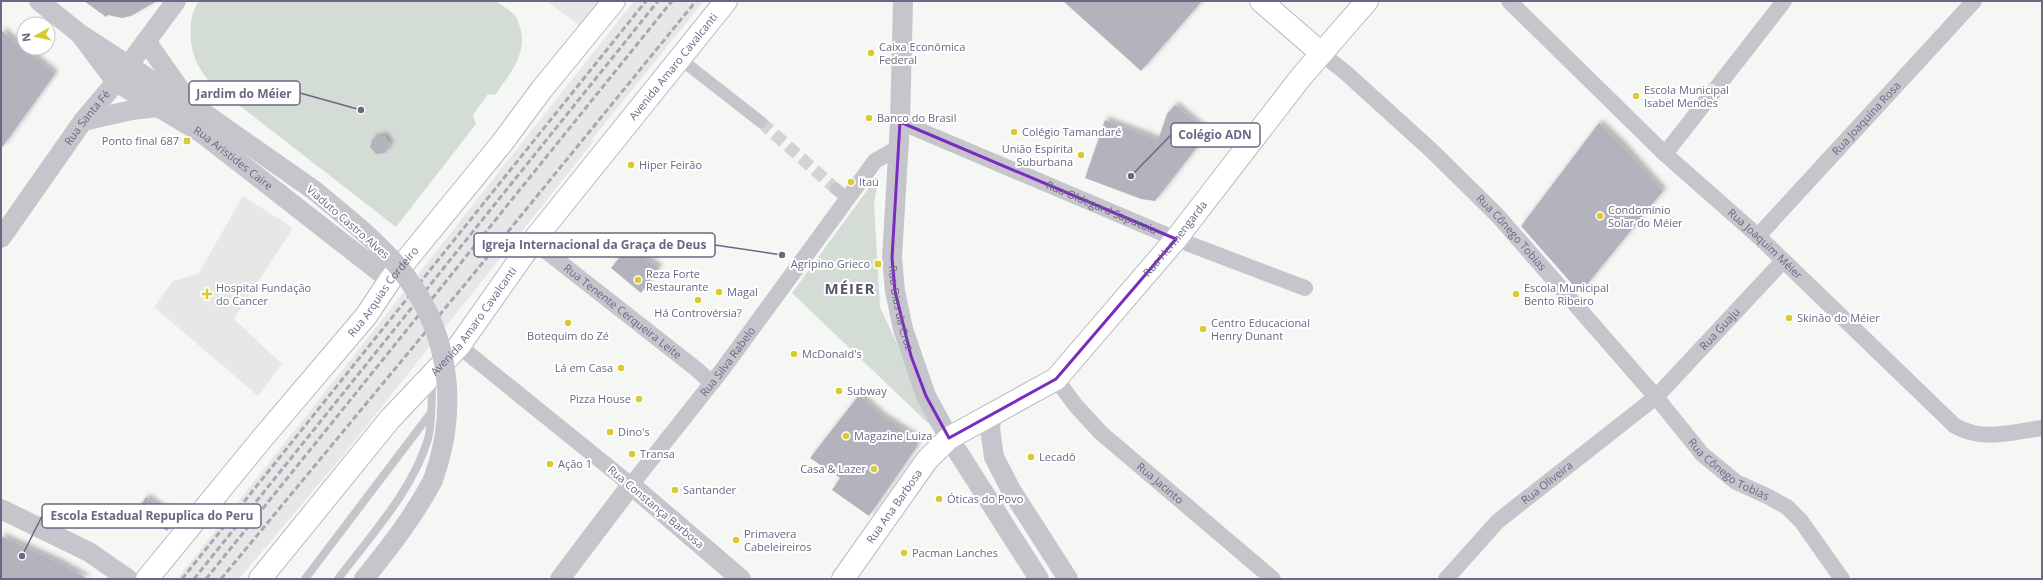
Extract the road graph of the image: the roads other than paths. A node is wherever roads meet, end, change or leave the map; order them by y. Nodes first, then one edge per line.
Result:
1 (39, 1) edge
2 (176, 1) edge
3 (614, 1) edge
4 (726, 1) edge
5 (903, 1) edge
6 (1261, 1) edge
7 (1367, 1) edge
8 (1509, 1) edge
9 (1784, 1) edge
10 (1974, 1) edge
11 (80, 34) junction
12 (146, 41) junction
13 (1321, 53) junction
14 (679, 58) junction
15 (129, 65) junction
16 (149, 79) junction
17 (116, 82) junction
18 (188, 102) junction
19 (157, 108) junction
20 (83, 121) junction
21 (761, 122) tunnel mouth
22 (900, 122) junction
23 (898, 148) junction
24 (1665, 154) junction
25 (1758, 236) junction
26 (1, 238) edge
27 (1176, 239) junction
28 (533, 241) junction
29 (1783, 261) junction
30 (390, 280) junction
31 (1305, 288) dead end
32 (459, 346) junction
33 (432, 374) junction
34 (1056, 379) junction
35 (712, 383) junction
36 (1656, 397) junction
37 (430, 414) junction
38 (992, 414) junction
39 (2042, 428) edge
40 (949, 438) junction
41 (631, 485) junction
42 (1, 509) edge
43 (128, 579) edge
44 (147, 579) edge
45 (260, 579) edge
46 (305, 579) edge
47 (338, 579) edge
48 (364, 579) edge
49 (560, 579) edge
50 (741, 579) edge
51 (843, 579) edge
52 (1040, 579) edge
53 (1067, 579) edge
54 (1273, 579) edge
55 (1446, 579) edge
56 (1842, 579) edge

1 - 11 street, Rua Aristides Caire
2 - 12 street, Rua Santa Fé
3 - 30 main road, Rua Arquias Cordeiro
4 - 14 main road, Avenida Amaro Cavalcanti
5 - 22 street, Rua Dias da Cruz
6 - 13 main road, Rua Cônego Tobias
7 - 13 main road, Rua Hermengarda
8 - 24 street, Rua Joaquim Méier
9 - 24 street
10 - 25 street, Rua Joaquina Rosa
11 - 15 street, Rua Aristides Caire
11 - 17 street, Rua Aristides Caire
12 - 15 street, Rua Santa Fé
12 - 18 street, Viaduto Castro Alves
13 - 27 main road, Rua Hermengarda
13 - 36 street, Rua Cônego Tobias
14 - 21 street
14 - 28 main road, Avenida Amaro Cavalcanti
15 - 16 street, Viaduto Castro Alves
15 - 17 street, Rua Santa Fé
16 - 17 street
16 - 18 street, Viaduto Castro Alves
17 - 19 street, Rua Aristides Caire
17 - 20 street, Rua Santa Fé
18 - 48 street, Viaduto Castro Alves, bridge
19 - 20 street
19 - 30 street, Rua Aristides Caire
20 - 26 street, Rua Santa Fé
22 - 23 street, Rua Dias da Cruz
22 - 27 street, Rua Oldegard Sapucaia
23 - 35 street, Rua Silva Rabelo
23 - 40 street, Rua Dias da Cruz
24 - 25 street, Rua Joaquim Méier
25 - 29 street, Rua Joaquim Méier
27 - 31 street, Rua Oldegard Sapucaia
27 - 34 main road, Rua Hermengarda
28 - 32 main road, Avenida Amaro Cavalcanti
28 - 35 street, Rua Tenente Cerqueira Leite
29 - 36 street, Rua Guaju
29 - 39 street, Rua Joaquim Méier
30 - 44 main road, Rua Arquias Cordeiro
32 - 33 main road, Avenida Amaro Cavalcanti
32 - 41 street, Rua Constança Barbosa
33 - 37 lane
33 - 45 main road, Avenida Amaro Cavalcanti
34 - 38 main road, Rua Hermengarda
34 - 54 street, Rua Jacinto
35 - 41 street, Rua Silva Rabelo
36 - 55 street, Rua Oliveira
36 - 56 street, Rua Cônego Tobias
37 - 46 lane
37 - 47 lane
38 - 40 main road, Rua Hermengarda
38 - 53 street
40 - 51 main road, Rua Ana Barbosa
40 - 52 street, Rua Dias da Cruz
41 - 49 street, Rua Silva Rabelo
41 - 50 street, Rua Constança Barbosa
42 - 43 street

